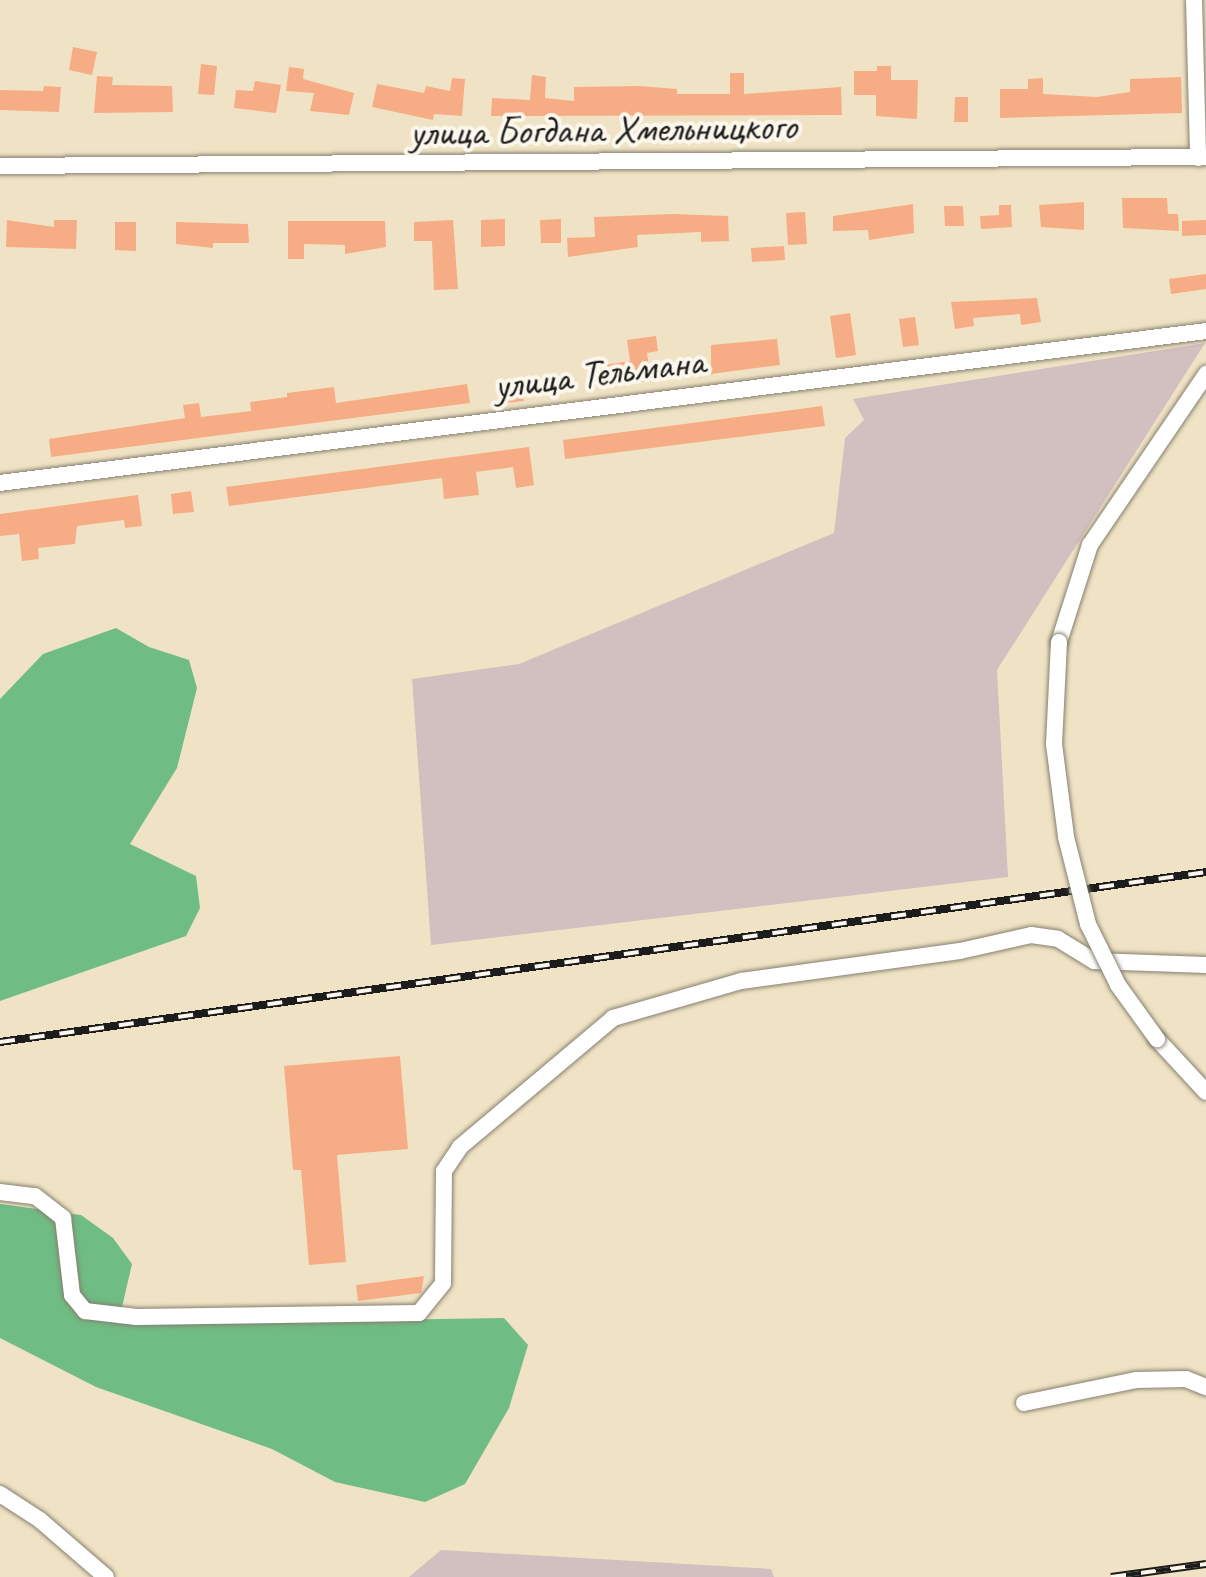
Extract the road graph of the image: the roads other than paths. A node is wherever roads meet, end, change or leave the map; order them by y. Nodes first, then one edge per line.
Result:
1 (1194, 0) edge
2 (1202, 158) edge
3 (0, 166) edge
4 (1206, 331) edge
5 (1206, 374) edge
6 (0, 483) edge
7 (1206, 965) edge
8 (1206, 1092) edge
9 (0, 1192) edge
10 (1206, 1387) edge
11 (1024, 1403) dead end
12 (0, 1494) edge
13 (106, 1577) edge

1 - 2 street
2 - 3 street, улица Богдана Хмельницкого
4 - 6 street, улица Тельмана
5 - 8 street, bridge
7 - 9 street
10 - 11 street
12 - 13 street

